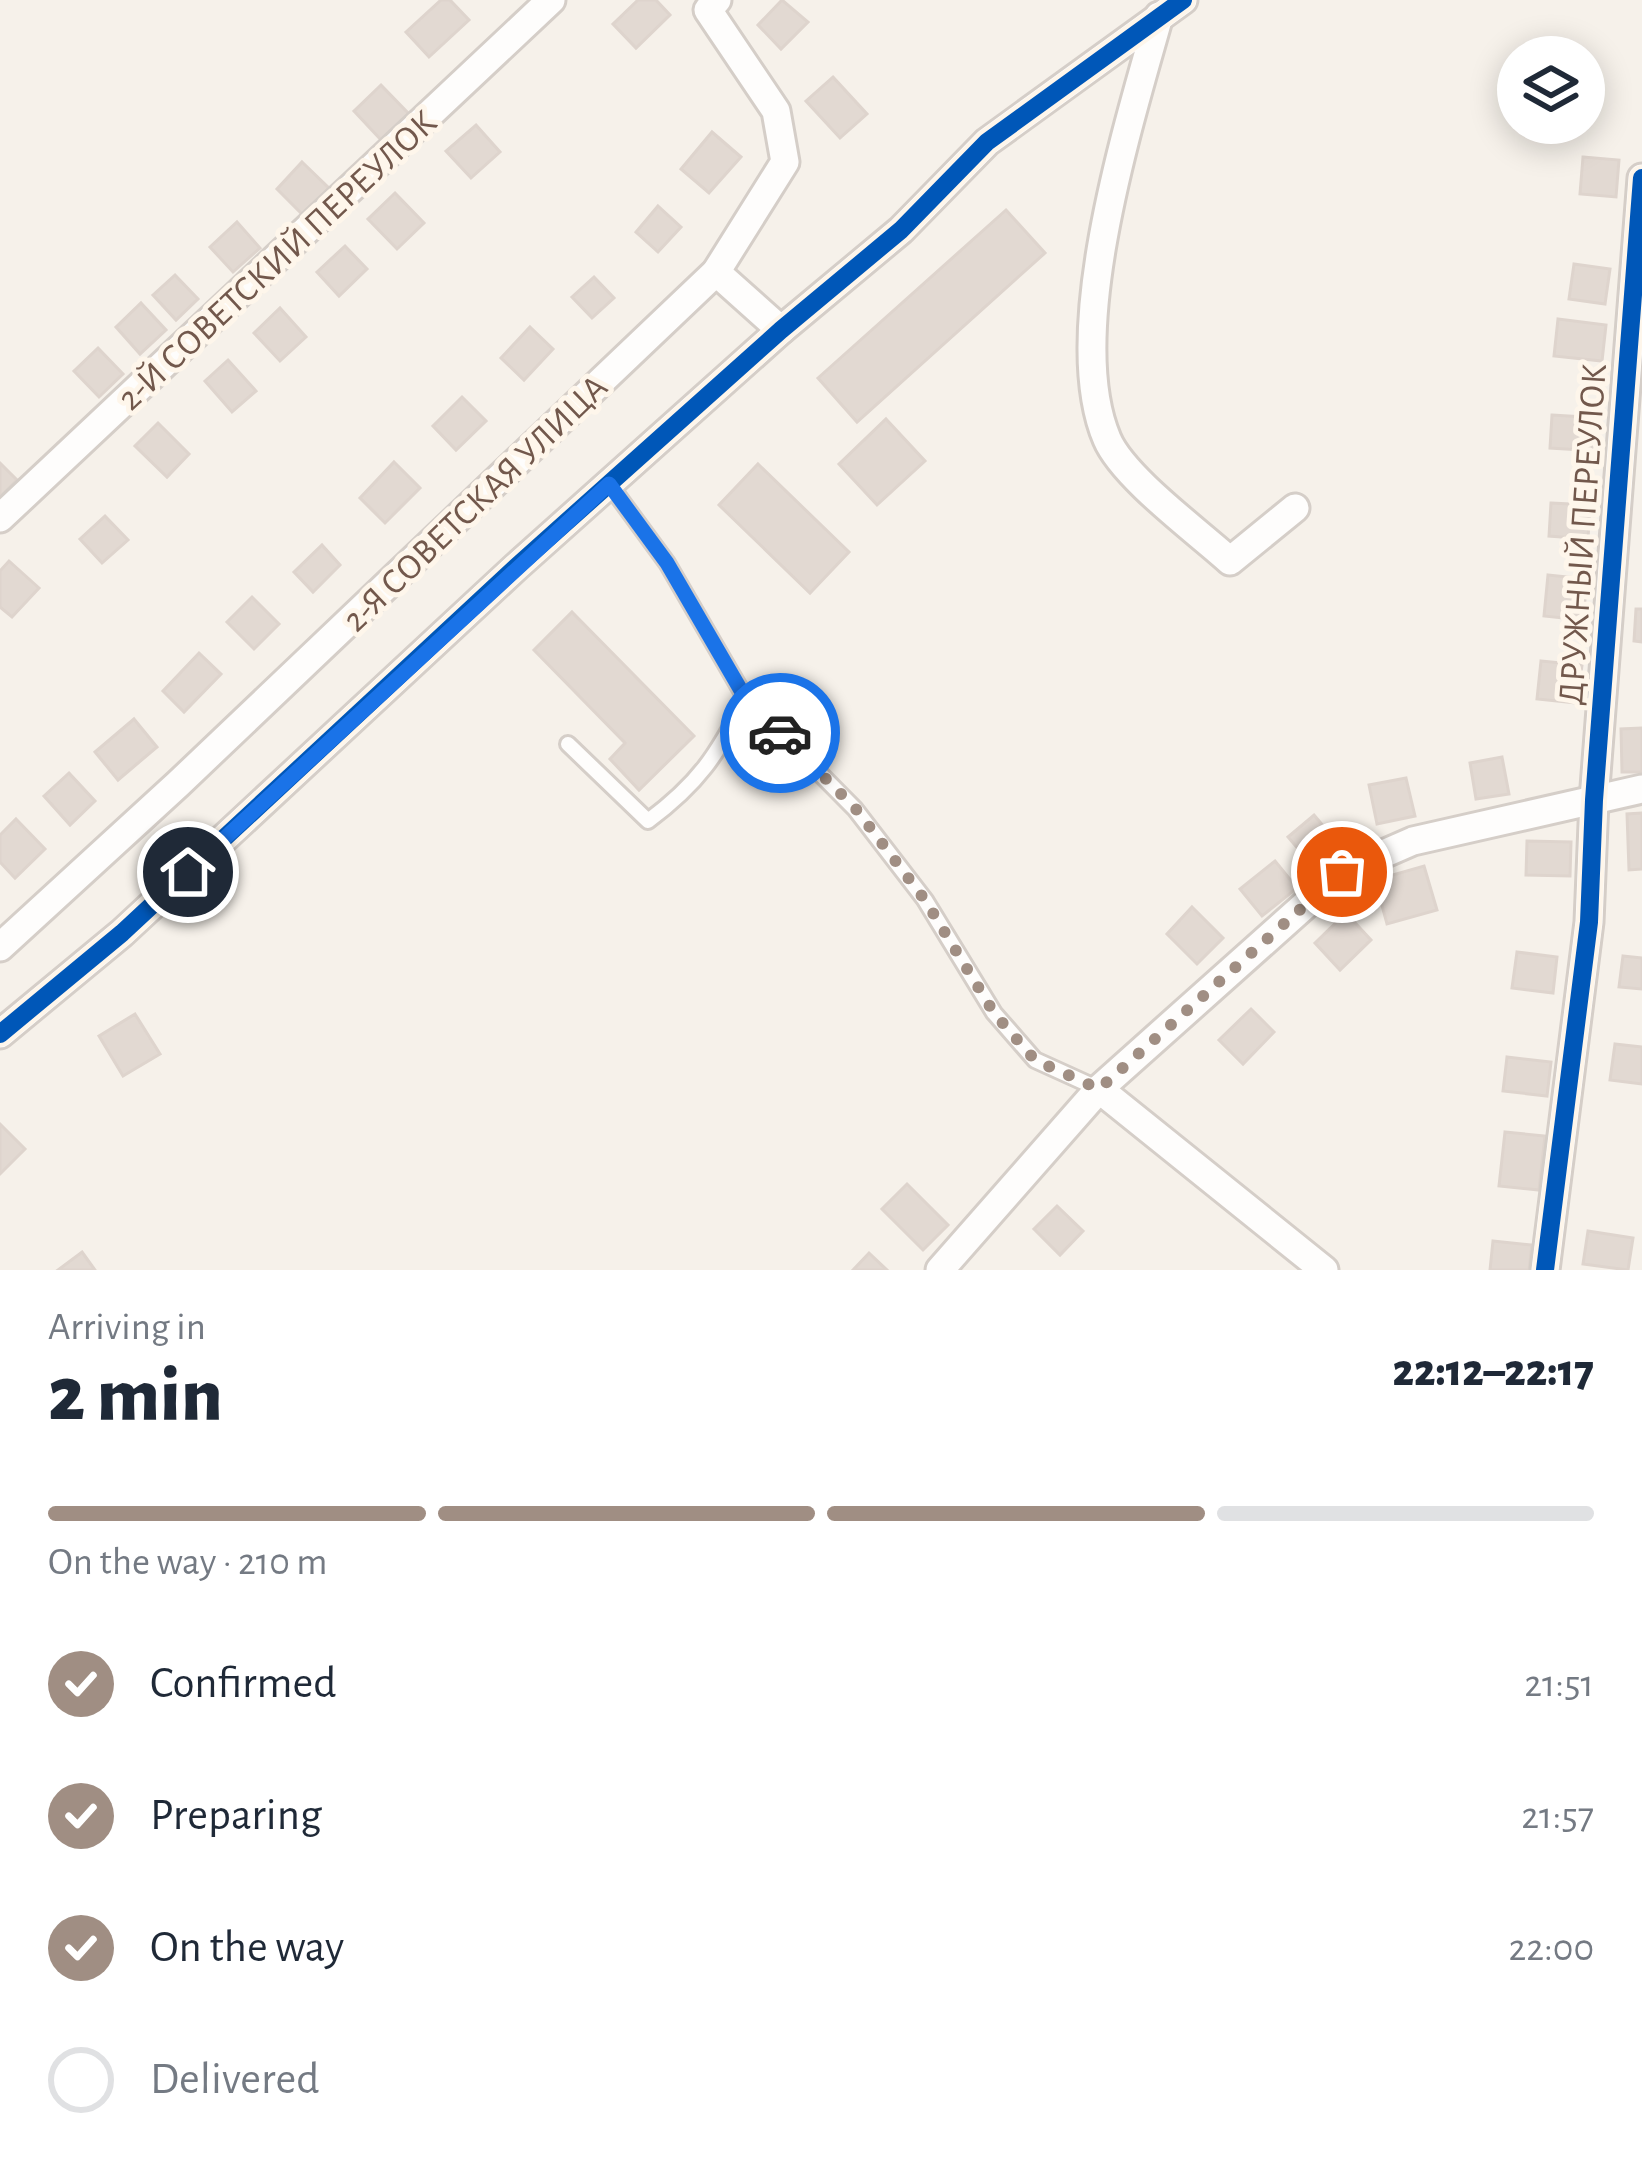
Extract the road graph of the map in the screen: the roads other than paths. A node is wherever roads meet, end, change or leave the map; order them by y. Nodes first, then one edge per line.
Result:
1 (551, 0) edge
2 (708, 3) edge
3 (1171, 8) edge
4 (1642, 178) edge
5 (716, 272) junction
6 (1638, 273) edge
7 (781, 330) junction
8 (609, 484) junction
9 (1295, 508) dead end
10 (0, 518) edge
11 (746, 699) junction
12 (568, 744) dead end
13 (1642, 789) edge
14 (1594, 800) junction
15 (0, 947) edge
16 (0, 1034) edge
17 (1099, 1089) junction
18 (940, 1270) edge
19 (1322, 1270) edge
20 (1545, 1270) edge

1 - 10 street, 2-Й СОВЕТСКИЙ ПЕРЕУЛОК
2 - 5 street, 2-Я СОВЕТСКАЯ УЛИЦА
3 - 7 street
3 - 9 street
4 - 6 street, ДРУЖНЫЙ ПЕРЕУЛОК
5 - 7 street
5 - 15 street, 2-Я СОВЕТСКАЯ УЛИЦА
6 - 14 street, ДРУЖНЫЙ ПЕРЕУЛОК
7 - 8 street
8 - 11 lane
8 - 16 street
11 - 12 lane
11 - 17 lane
13 - 14 street
14 - 17 street
14 - 20 street, ДРУЖНЫЙ ПЕРЕУЛОК
17 - 18 street
17 - 19 street

